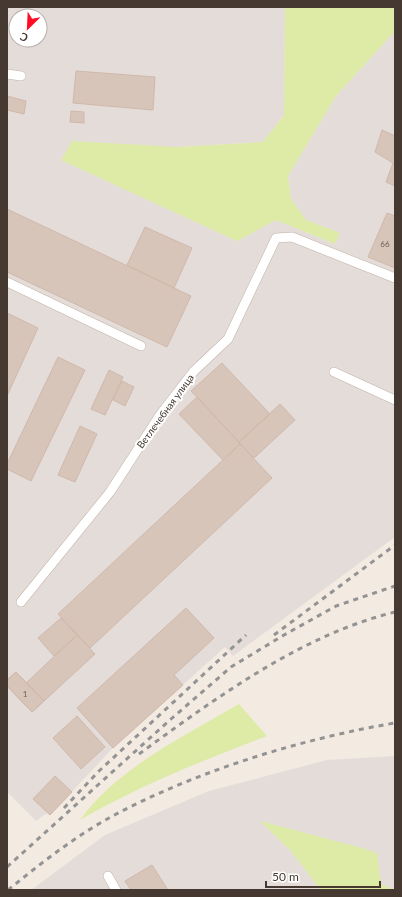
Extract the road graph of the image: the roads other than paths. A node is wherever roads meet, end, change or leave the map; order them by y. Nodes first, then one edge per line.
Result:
1 (7, 74) edge
2 (21, 76) dead end
3 (395, 278) edge
4 (7, 282) edge
5 (141, 346) dead end
6 (334, 372) dead end
7 (395, 400) edge
8 (21, 602) dead end
9 (108, 876) dead end
10 (116, 890) edge

1 - 2 lane
3 - 8 lane, Ветлечебная улица
4 - 5 lane
6 - 7 lane
9 - 10 lane

